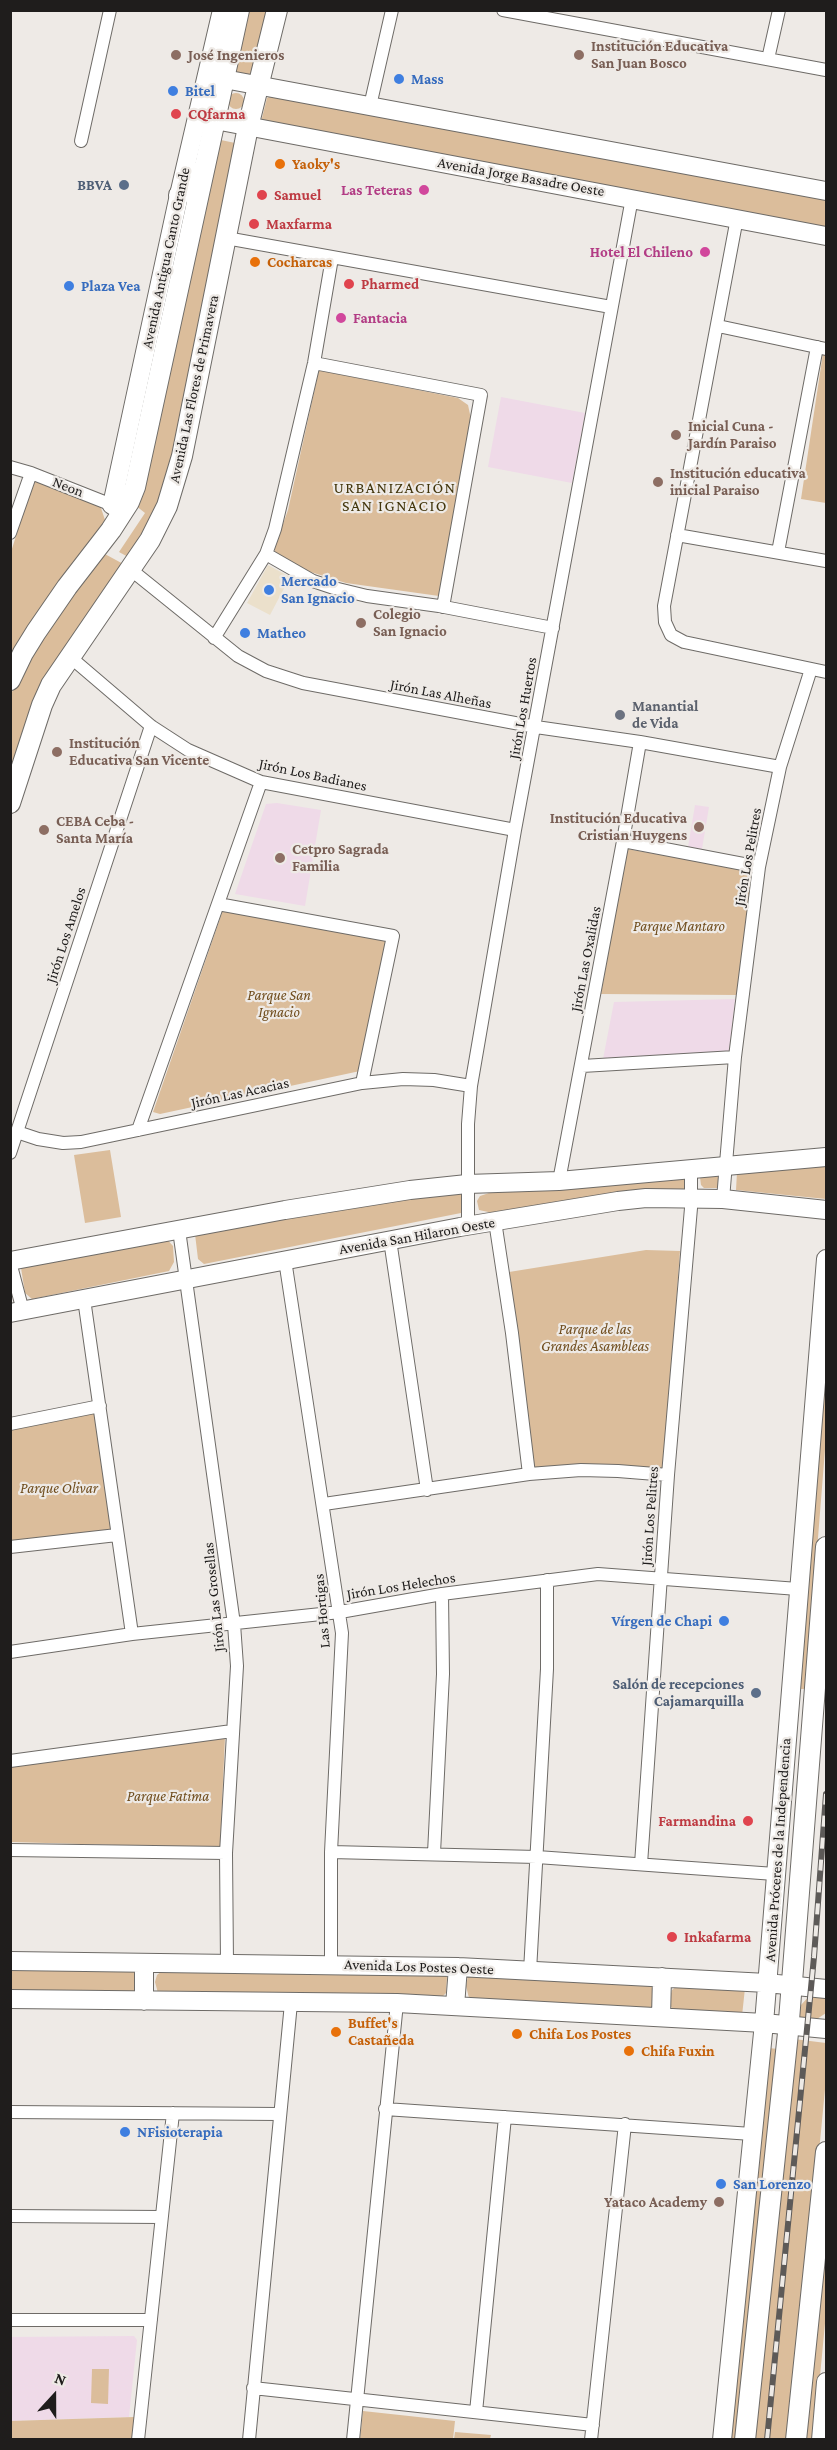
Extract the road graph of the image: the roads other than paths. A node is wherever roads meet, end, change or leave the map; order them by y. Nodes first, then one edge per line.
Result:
1 (110, 10) edge
2 (222, 10) edge
3 (239, 10) edge
4 (277, 10) edge
5 (392, 10) edge
6 (503, 10) edge
7 (779, 10) edge
8 (768, 59) junction
9 (826, 70) edge
10 (224, 79) junction
11 (260, 86) junction
12 (370, 106) junction
13 (215, 120) junction
14 (248, 127) junction
15 (81, 141) dead end
16 (203, 169) junction
17 (826, 191) edge
18 (179, 195) junction
19 (632, 198) junction
20 (737, 218) junction
21 (826, 236) edge
22 (226, 238) junction
23 (332, 258) junction
24 (611, 307) junction
25 (717, 326) junction
26 (822, 348) edge
27 (314, 363) junction
28 (10, 467) edge
29 (31, 473) junction
30 (118, 508) junction
31 (10, 533) edge
32 (677, 535) junction
33 (778, 552) junction
34 (266, 554) junction
35 (826, 561) edge
36 (130, 569) junction
37 (443, 607) junction
38 (553, 628) junction
39 (214, 638) junction
40 (69, 656) junction
41 (811, 669) junction
42 (826, 672) edge
43 (10, 680) edge
44 (151, 726) junction
45 (536, 727) junction
46 (640, 742) junction
47 (780, 767) junction
48 (261, 782) junction
49 (10, 803) edge
50 (515, 830) junction
51 (623, 842) junction
52 (759, 867) junction
53 (218, 904) junction
54 (735, 1057) junction
55 (582, 1066) junction
56 (362, 1083) junction
57 (471, 1086) junction
58 (138, 1130) junction
59 (17, 1132) junction
60 (10, 1153) edge
61 (826, 1157) edge
62 (725, 1167) junction
63 (691, 1170) junction
64 (559, 1181) junction
65 (467, 1184) junction
66 (691, 1198) junction
67 (723, 1199) junction
68 (826, 1210) edge
69 (495, 1221) junction
70 (468, 1225) junction
71 (179, 1230) junction
72 (390, 1240) junction
73 (826, 1259) edge
74 (285, 1260) junction
75 (10, 1262) edge
76 (187, 1279) junction
77 (84, 1299) junction
78 (17, 1312) edge
79 (100, 1406) junction
80 (10, 1424) edge
81 (529, 1474) junction
82 (668, 1475) junction
83 (427, 1490) junction
84 (324, 1504) junction
85 (117, 1535) junction
86 (10, 1547) edge
87 (826, 1547) edge
88 (660, 1578) junction
89 (547, 1580) junction
90 (798, 1589) junction
91 (442, 1594) junction
92 (340, 1612) junction
93 (234, 1624) junction
94 (132, 1634) junction
95 (10, 1652) edge
96 (232, 1731) junction
97 (10, 1761) edge
98 (10, 1850) edge
99 (331, 1852) junction
100 (226, 1853) junction
101 (435, 1853) junction
102 (537, 1857) junction
103 (641, 1864) junction
104 (775, 1874) junction
105 (10, 1961) edge
106 (144, 1963) junction
107 (227, 1963) junction
108 (331, 1964) junction
109 (458, 1967) junction
110 (530, 1971) junction
111 (662, 1977) junction
112 (767, 1983) junction
113 (792, 1985) junction
114 (826, 1989) edge
115 (10, 1999) edge
116 (144, 2001) junction
117 (291, 2003) junction
118 (397, 2003) junction
119 (455, 2006) junction
120 (662, 2017) junction
121 (764, 2023) junction
122 (789, 2025) junction
123 (826, 2029) edge
124 (385, 2109) junction
125 (10, 2112) edge
126 (173, 2113) junction
127 (279, 2114) junction
128 (505, 2117) junction
129 (625, 2124) junction
130 (752, 2134) junction
131 (826, 2152) edge
132 (10, 2216) edge
133 (161, 2217) junction
134 (10, 2320) edge
135 (151, 2320) junction
136 (826, 2382) edge
137 (253, 2388) junction
138 (356, 2401) junction
139 (476, 2412) junction
140 (593, 2425) junction
141 (138, 2439) edge
142 (249, 2439) edge
143 (353, 2439) edge
144 (591, 2439) edge
145 (722, 2439) edge
146 (745, 2439) edge
147 (796, 2439) edge
148 (821, 2439) edge

1 - 15 street
2 - 18 main road, Avenida Antigua Canto Grande
3 - 10 main road
4 - 11 main road, Avenida Las Flores de Primavera
5 - 12 street
6 - 8 street
7 - 8 street
8 - 9 street
10 - 11 main road
10 - 13 main road
11 - 12 main road
11 - 14 main road, Avenida Las Flores de Primavera
12 - 17 main road
13 - 14 main road, Avenida Jorge Basadre Oeste
13 - 16 main road
14 - 19 main road, Avenida Jorge Basadre Oeste
14 - 22 main road, Avenida Las Flores de Primavera
16 - 18 main road
16 - 30 main road
18 - 30 main road, Avenida Antigua Canto Grande
19 - 20 main road, Avenida Jorge Basadre Oeste
19 - 24 street, Jirón Los Huertos
20 - 21 main road, Avenida Jorge Basadre Oeste
20 - 25 street
22 - 23 street
22 - 36 main road, Avenida Las Flores de Primavera
23 - 24 street
23 - 27 street
24 - 38 street, Jirón Los Huertos
25 - 26 street
25 - 32 street
26 - 33 street
27 - 34 street
27 - 37 street
28 - 29 street, Neon
29 - 30 street, Neon
29 - 31 street
30 - 43 main road
32 - 33 street
32 - 41 street
33 - 35 street
34 - 37 street
34 - 39 street
36 - 39 street, Jirón Las Alheñas
36 - 40 main road, Avenida Las Flores de Primavera
37 - 38 street
38 - 45 street, Jirón Los Huertos
39 - 45 street, Jirón Las Alheñas
40 - 44 street, Jirón Los Badianes
40 - 49 main road, Avenida Las Flores de Primavera
41 - 42 street
41 - 47 street, Jirón Los Pelitres
44 - 48 street, Jirón Los Badianes
44 - 59 street, Jirón Los Amelos
45 - 46 street, Jirón Las Alheñas
45 - 50 street, Jirón Los Huertos
46 - 47 street, Jirón Las Alheñas
46 - 51 street, Jirón Las Oxalidas
47 - 52 street, Jirón Los Pelitres
48 - 50 street, Jirón Los Badianes
48 - 53 street
50 - 57 street, Jirón Los Huertos
51 - 52 street
51 - 55 street, Jirón Las Oxalidas
52 - 54 street, Jirón Los Pelitres
53 - 56 street
53 - 58 street
54 - 55 street
54 - 62 street, Jirón Los Pelitres
55 - 64 street, Jirón Las Oxalidas
56 - 57 street, Jirón Las Acacias
56 - 58 street, Jirón Las Acacias
57 - 65 street, Jirón Los Huertos
58 - 59 street, Jirón Las Acacias
59 - 60 street, Jirón Los Amelos
61 - 62 main road
62 - 63 main road
62 - 67 street, Jirón Los Pelitres
63 - 64 main road
63 - 66 street, Jirón Los Pelitres
64 - 65 main road
65 - 70 street, Jirón Los Huertos
65 - 71 main road
66 - 67 main road, Avenida San Hilaron Oeste
66 - 69 main road, Avenida San Hilaron Oeste
66 - 82 street, Jirón Los Pelitres
67 - 68 main road, Avenida San Hilaron Oeste
69 - 70 main road, Avenida San Hilaron Oeste
69 - 81 street
70 - 72 main road, Avenida San Hilaron Oeste
71 - 75 main road
71 - 76 street, Jirón Las Grosellas
72 - 74 main road, Avenida San Hilaron Oeste
72 - 83 street
73 - 90 main road, Avenida Próceres de la Independencia
74 - 76 main road, Avenida San Hilaron Oeste
74 - 84 street, Las Hortigas
75 - 78 street
76 - 77 main road, Avenida San Hilaron Oeste
76 - 93 street, Jirón Las Grosellas
77 - 78 main road, Avenida San Hilaron Oeste
77 - 79 street
79 - 80 street
79 - 85 street
81 - 82 street
81 - 83 street
82 - 88 street, Jirón Los Pelitres
83 - 84 street
84 - 92 street, Las Hortigas
85 - 86 street
85 - 94 street
87 - 113 main road, Avenida Próceres de la Independencia
88 - 89 street, Jirón Los Helechos
88 - 90 street, Jirón Los Helechos
88 - 103 street, Jirón Los Pelitres
89 - 91 street, Jirón Los Helechos
89 - 102 street
90 - 104 main road, Avenida Próceres de la Independencia
91 - 92 street, Jirón Los Helechos
91 - 101 street
92 - 93 street, Jirón Los Helechos
92 - 99 street, Las Hortigas
93 - 94 street, Jirón Los Helechos
93 - 96 street, Jirón Las Grosellas
94 - 95 street, Jirón Los Helechos
96 - 97 street
96 - 100 street, Jirón Las Grosellas
98 - 100 street
99 - 101 street
99 - 108 street, Las Hortigas
100 - 107 street, Jirón Las Grosellas
101 - 102 street
102 - 103 street
102 - 110 street
103 - 104 street
104 - 112 main road, Avenida Próceres de la Independencia
105 - 106 main road, Avenida Los Postes Oeste
106 - 107 main road, Avenida Los Postes Oeste
106 - 116 main road
107 - 108 main road, Avenida Los Postes Oeste
108 - 109 main road, Avenida Los Postes Oeste
109 - 110 main road, Avenida Los Postes Oeste
109 - 119 main road
110 - 111 main road, Avenida Los Postes Oeste
111 - 112 main road, Avenida Los Postes Oeste
111 - 120 main road
112 - 113 main road, Avenida Los Postes Oeste
112 - 121 main road, Avenida Próceres de la Independencia
113 - 114 main road, Avenida Los Postes Oeste
113 - 122 main road, Avenida Próceres de la Independencia
115 - 116 main road
116 - 117 main road
117 - 118 main road
117 - 127 street
118 - 119 main road
118 - 124 street
119 - 120 main road
120 - 121 main road
121 - 122 main road
121 - 130 main road, Avenida Próceres de la Independencia
122 - 123 main road
122 - 146 main road, Avenida Próceres de la Independencia
124 - 128 street
124 - 138 street
125 - 126 street
126 - 127 street
126 - 133 street
127 - 137 street
128 - 129 street
128 - 139 street
129 - 130 street
129 - 140 street
130 - 145 main road, Avenida Próceres de la Independencia
131 - 147 main road
132 - 133 street
133 - 135 street
134 - 135 street
135 - 141 street
136 - 148 main road
137 - 138 street
137 - 142 street
138 - 139 street
138 - 143 street
139 - 140 street
140 - 144 street

